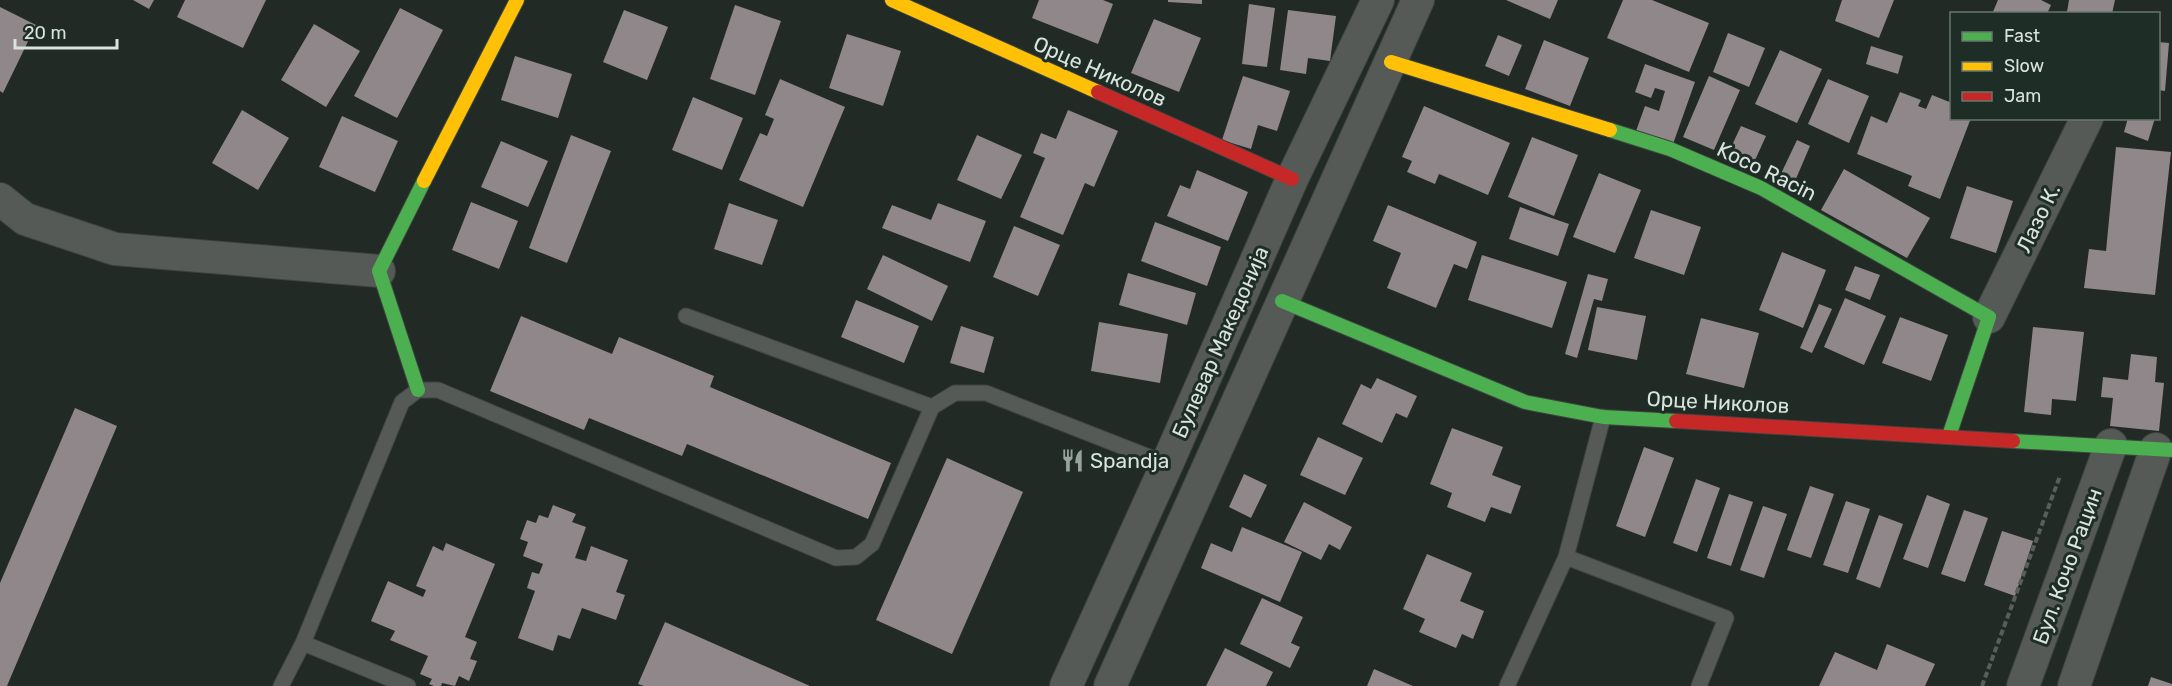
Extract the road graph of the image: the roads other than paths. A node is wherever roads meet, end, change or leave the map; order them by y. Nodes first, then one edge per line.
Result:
1 (517, 0) edge
2 (892, 0) edge
3 (1378, 0) edge
4 (1418, 0) edge
5 (1391, 62) junction
6 (2086, 120) edge
7 (1292, 179) junction
8 (0, 199) edge
9 (13, 219) edge
10 (379, 271) junction
11 (1282, 301) junction
12 (686, 315) dead end
13 (1989, 317) junction
14 (418, 390) junction
15 (932, 407) junction
16 (1603, 417) junction
17 (1949, 436) junction
18 (2111, 445) junction
19 (2164, 449) edge
20 (1167, 464) junction
21 (1566, 557) junction
22 (303, 643) junction
23 (281, 686) edge
24 (408, 686) edge
25 (1066, 686) edge
26 (1110, 686) edge
27 (1507, 686) edge
28 (1699, 686) edge
29 (2023, 686) edge
30 (2074, 686) edge

1 - 10 street
2 - 7 street, Орце Николов
3 - 7 street, Булевар Македонија
4 - 5 street, Булевар Македонија
5 - 11 street, Булевар Македонија
5 - 13 street, Koco Racin
6 - 13 street, Лазо К.
7 - 20 street, Булевар Македонија
8 - 9 street
9 - 10 street
10 - 14 street
11 - 16 street, Орце Николов
11 - 26 street, Булевар Македонија
12 - 15 lane
13 - 17 street
14 - 15 lane
14 - 22 lane
15 - 20 lane
16 - 17 street, Орце Николов
16 - 21 lane
17 - 18 street, Орце Николов
18 - 19 street, Орце Николов
18 - 29 street, Бул. Кочо Рацин
19 - 30 street
20 - 25 street, Булевар Македонија
21 - 27 lane
21 - 28 lane
22 - 23 lane
22 - 24 lane

